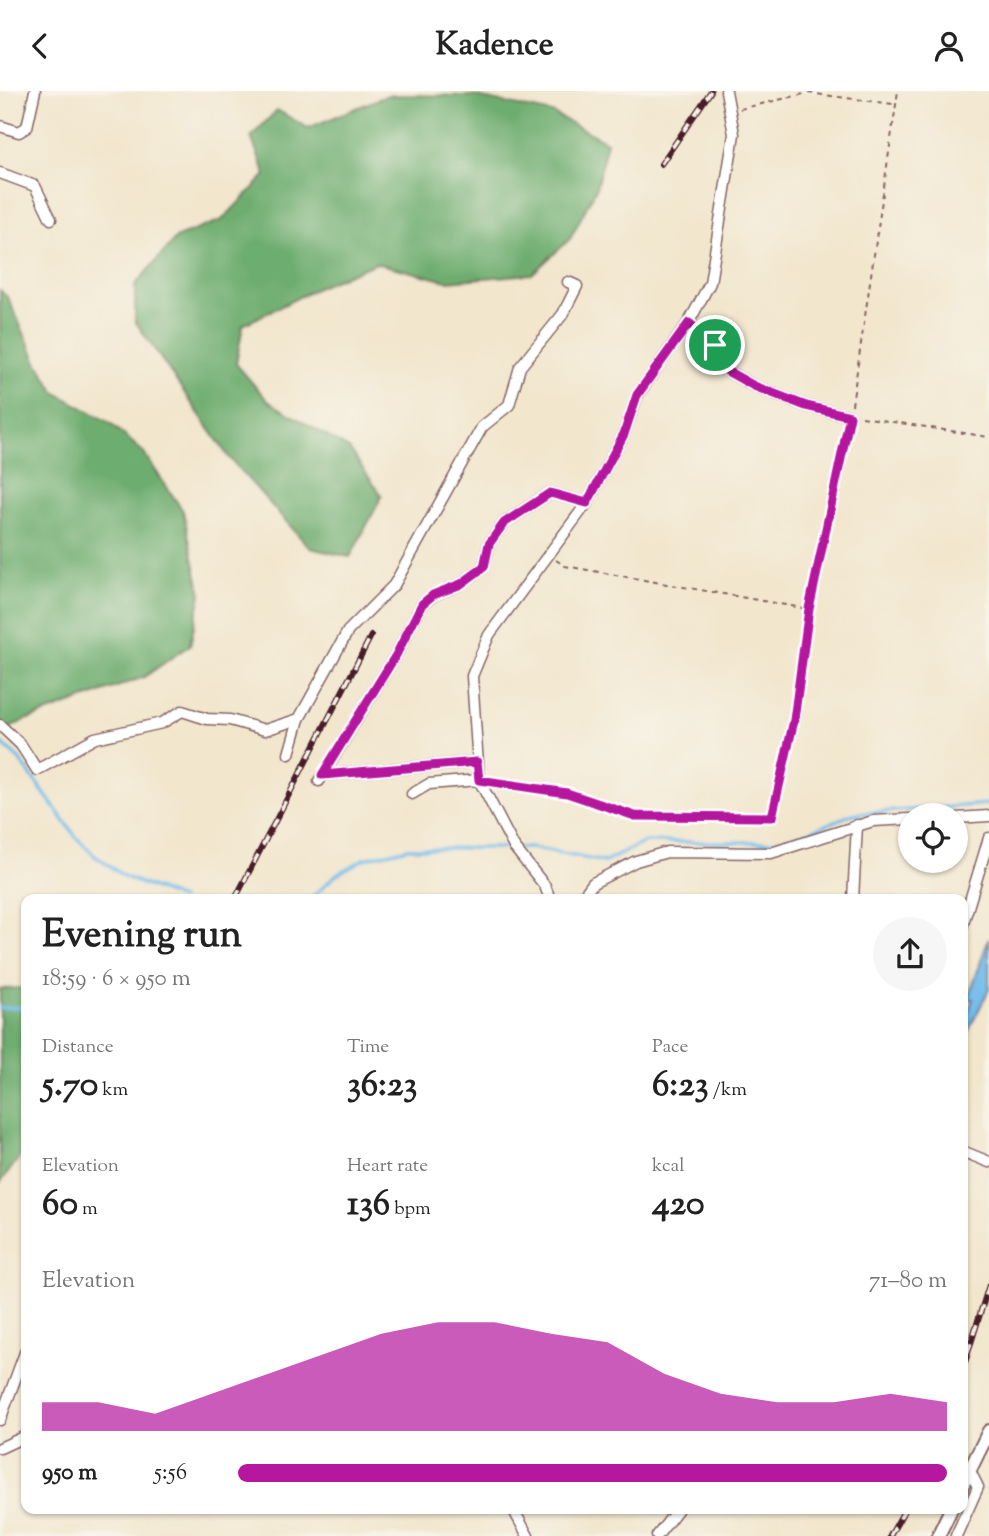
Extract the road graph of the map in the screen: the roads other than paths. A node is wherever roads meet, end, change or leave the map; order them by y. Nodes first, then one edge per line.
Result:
1 (35, 91) edge
2 (726, 91) edge
3 (0, 126) edge
4 (0, 173) edge
5 (51, 219) dead end
6 (568, 282) dead end
7 (689, 323) junction
8 (850, 416) road end
9 (587, 503) junction
10 (299, 719) junction
11 (0, 725) edge
12 (289, 754) dead end
13 (477, 762) junction
14 (479, 780) junction
15 (412, 794) dead end
16 (989, 816) edge
17 (968, 817) edge
18 (898, 820) edge
19 (857, 825) junction
20 (989, 838) edge
21 (548, 894) edge
22 (585, 894) edge
23 (853, 894) edge
24 (968, 907) edge
25 (968, 1153) edge
26 (989, 1162) edge
27 (21, 1363) edge
28 (0, 1420) edge
29 (989, 1431) edge
30 (21, 1438) edge
31 (0, 1448) edge
32 (970, 1471) junction
33 (968, 1475) edge
34 (968, 1509) edge
35 (516, 1514) edge
36 (674, 1514) edge
37 (949, 1514) edge
38 (966, 1514) edge
39 (528, 1536) edge
40 (657, 1536) edge
41 (938, 1536) edge
42 (956, 1536) edge

1 - 3 street
2 - 7 street
4 - 5 street
6 - 10 street
7 - 8 street
7 - 9 street
9 - 13 street
9 - 13 street
10 - 11 street
10 - 12 street
13 - 14 street
14 - 15 street
14 - 21 street
16 - 17 street
18 - 19 street
19 - 22 street
19 - 23 street
20 - 24 street
25 - 26 street
27 - 28 street
29 - 32 street
30 - 31 street
32 - 33 street
32 - 34 street
35 - 39 street
36 - 40 street
37 - 41 street
38 - 42 street

